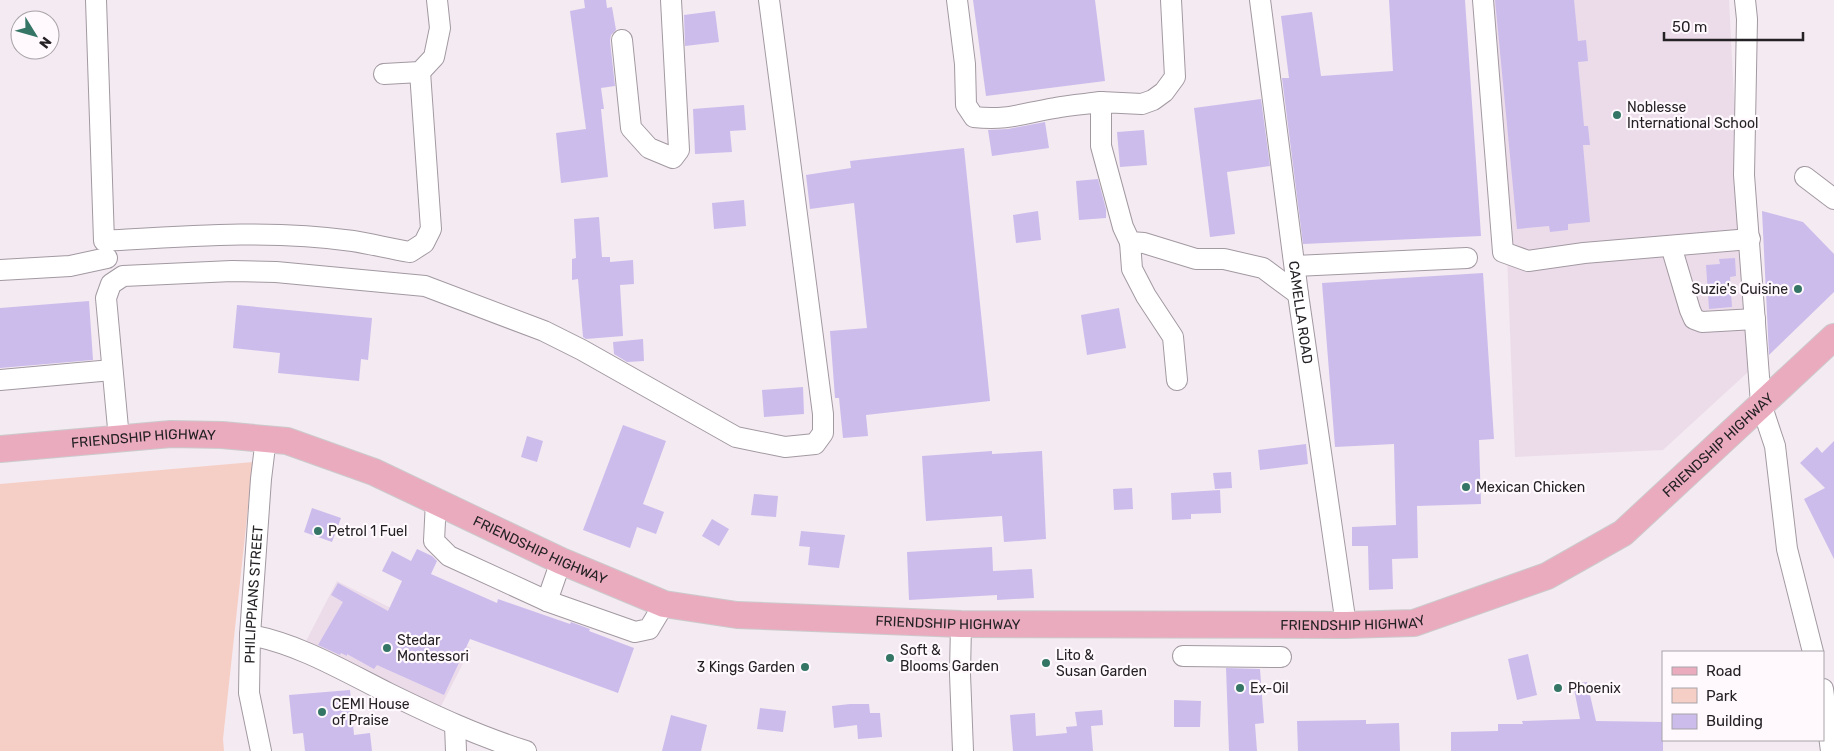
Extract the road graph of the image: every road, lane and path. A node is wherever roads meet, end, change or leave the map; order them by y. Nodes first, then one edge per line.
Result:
1 (96, 0) edge
2 (437, 0) edge
3 (671, 0) edge
4 (769, 0) edge
5 (957, 0) edge
6 (1171, 0) edge
7 (1260, 0) edge
8 (1483, 0) edge
9 (1745, 0) edge
10 (622, 40) dead end
11 (420, 72) junction
12 (384, 74) dead end
13 (1101, 102) junction
14 (1805, 177) dead end
15 (1834, 199) edge
16 (1750, 239) junction
17 (1130, 242) junction
18 (1671, 246) junction
19 (106, 249) junction
20 (1467, 258) dead end
21 (1296, 266) junction
22 (0, 270) edge
23 (112, 284) junction
24 (1298, 294) junction
25 (1755, 319) junction
26 (1834, 337) edge
27 (112, 370) junction
28 (0, 380) edge
29 (1177, 380) dead end
30 (1760, 404) junction
31 (266, 438) junction
32 (119, 439) junction
33 (0, 449) edge
34 (436, 501) junction
35 (561, 561) junction
36 (547, 601) junction
37 (664, 604) junction
38 (961, 624) junction
39 (1346, 625) junction
40 (250, 635) junction
41 (1813, 651) edge
42 (1183, 656) dead end
43 (1281, 657) dead end
44 (1827, 690) edge
45 (455, 725) junction
46 (261, 751) edge
47 (456, 751) edge
48 (526, 751) edge
49 (963, 751) edge
50 (1831, 751) edge

1 - 19 street
2 - 11 street
3 - 10 street
4 - 23 street
5 - 13 street
6 - 13 street
7 - 21 street, CAMELLA ROAD
8 - 18 street
9 - 16 street
11 - 12 street
11 - 19 street
13 - 17 street
14 - 15 street
16 - 18 street
16 - 25 street
17 - 24 street
17 - 29 street
18 - 25 street
19 - 22 street
19 - 23 street
20 - 21 street
21 - 24 street, CAMELLA ROAD
23 - 27 street
24 - 39 street, CAMELLA ROAD
25 - 30 street
26 - 30 main road, FRIENDSHIP HIGHWAY
27 - 28 street
27 - 32 street
30 - 39 main road, FRIENDSHIP HIGHWAY
30 - 41 street
31 - 32 main road, FRIENDSHIP HIGHWAY
31 - 34 main road, FRIENDSHIP HIGHWAY
31 - 40 street, PHILIPPIANS STREET
32 - 33 main road, FRIENDSHIP HIGHWAY
34 - 35 main road, FRIENDSHIP HIGHWAY
34 - 36 street
35 - 36 street
35 - 37 main road, FRIENDSHIP HIGHWAY
36 - 37 street
37 - 38 main road, FRIENDSHIP HIGHWAY
38 - 39 main road, FRIENDSHIP HIGHWAY
38 - 49 street
40 - 45 street
40 - 46 street, PHILIPPIANS STREET
42 - 43 street
44 - 50 street
45 - 47 street
45 - 48 street

